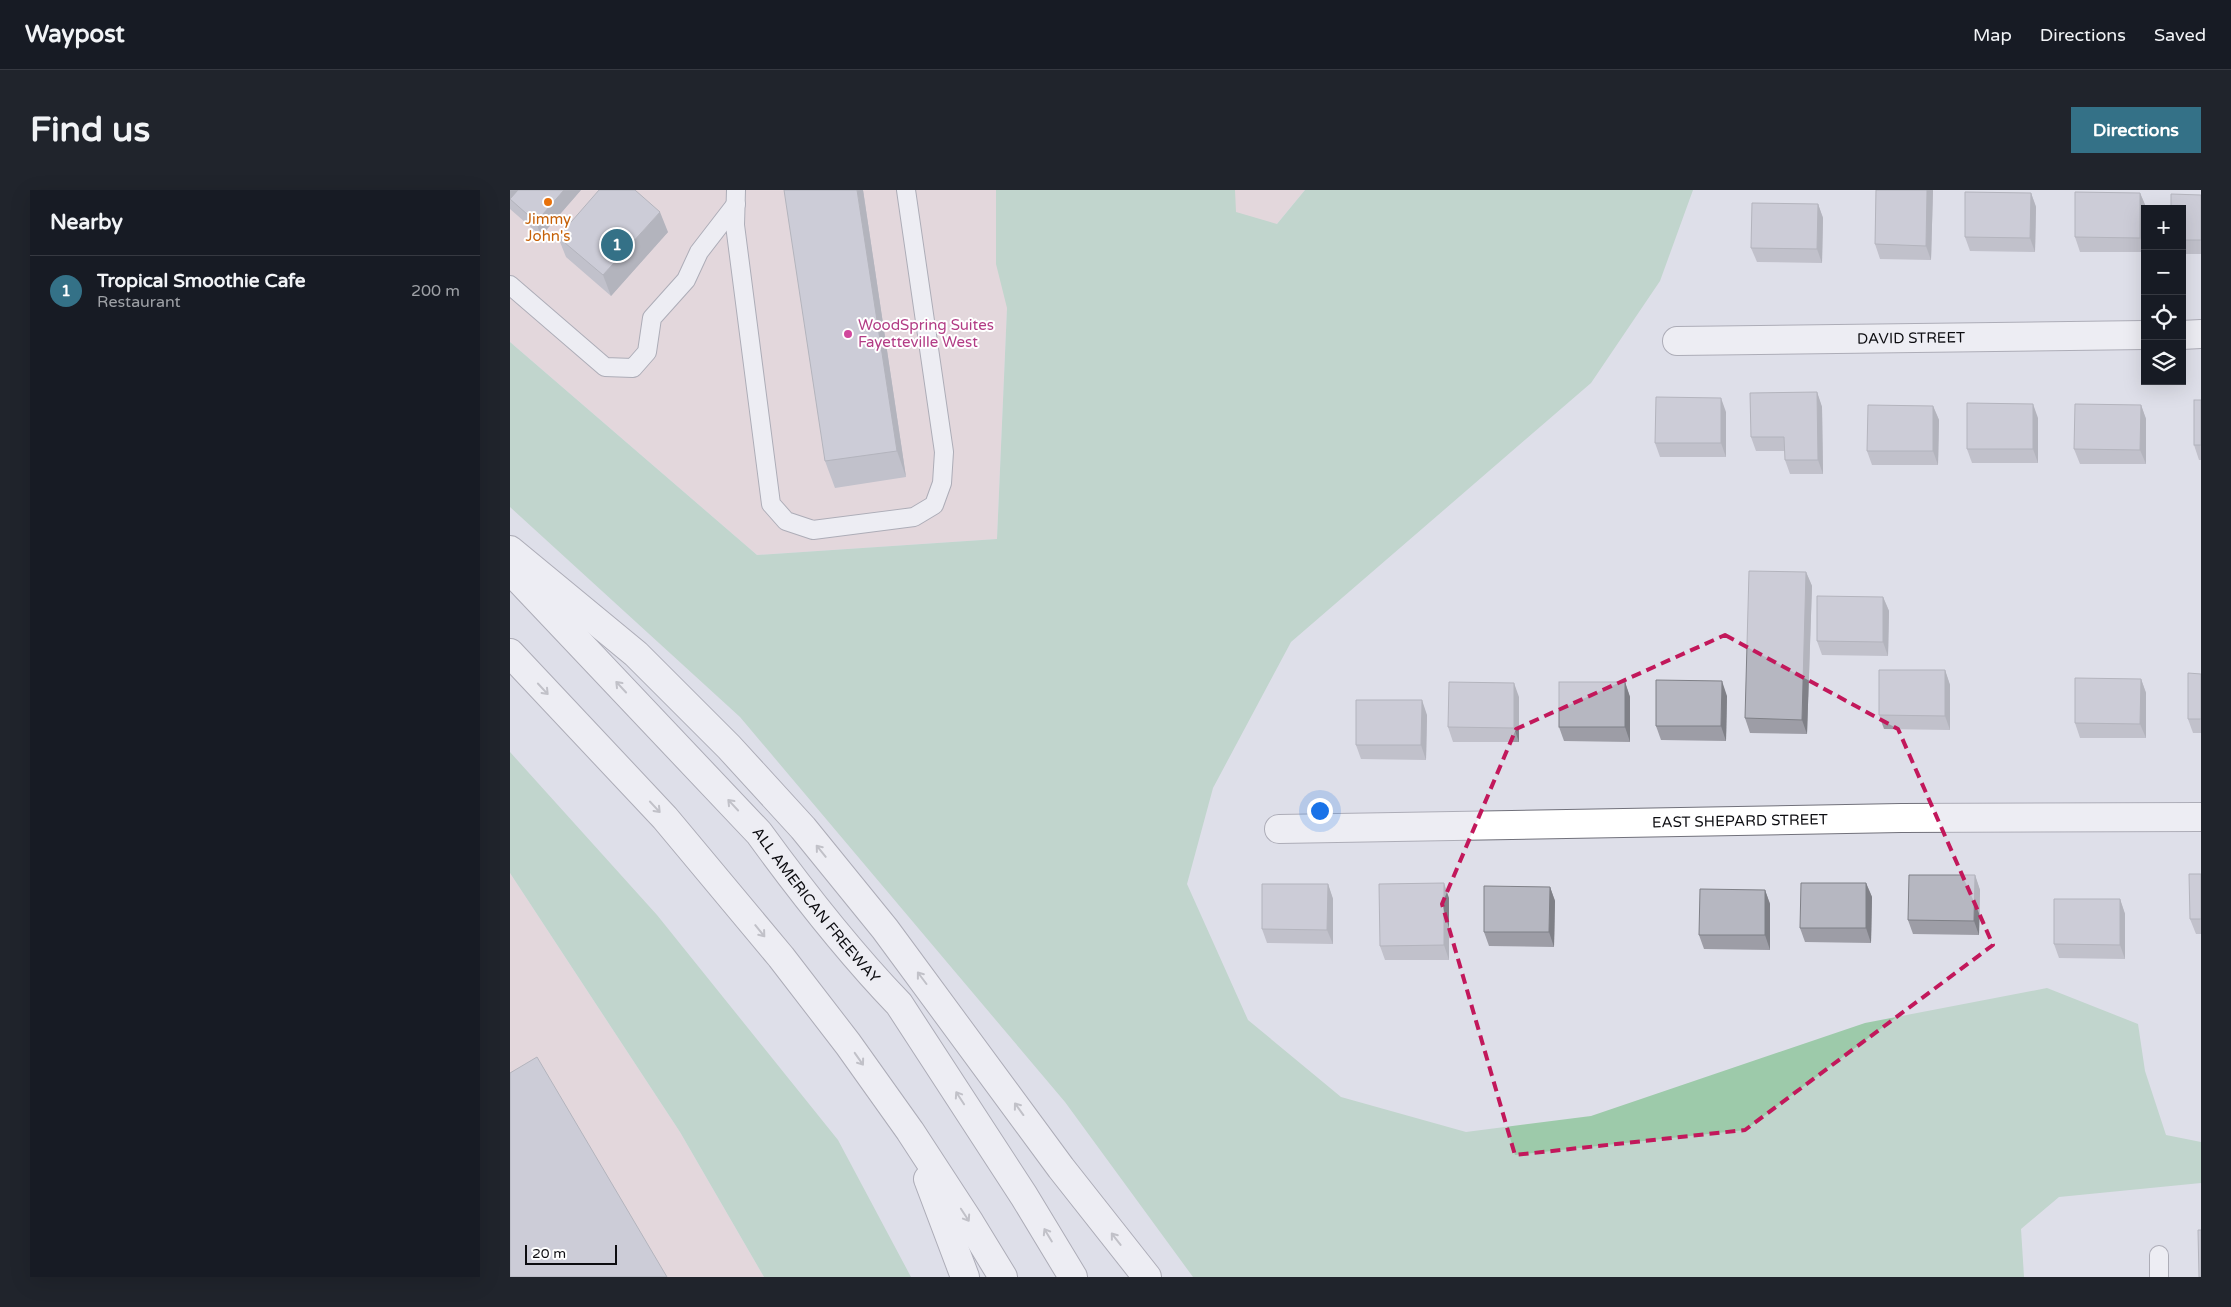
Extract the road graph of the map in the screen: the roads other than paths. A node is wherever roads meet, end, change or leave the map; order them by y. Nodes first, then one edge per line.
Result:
1 (906, 190) edge
2 (736, 197) edge
3 (510, 285) edge
4 (2201, 334) edge
5 (2141, 335) edge
6 (2186, 335) edge
7 (1677, 341) dead end
8 (510, 550) edge
9 (510, 570) edge
10 (510, 654) edge
11 (2201, 817) edge
12 (1279, 829) dead end
13 (910, 1131) junction
14 (2158, 1255) dead end
15 (965, 1277) edge
16 (1003, 1277) edge
17 (1073, 1277) edge
18 (1147, 1277) edge
19 (2159, 1277) edge

1 - 2 lane
2 - 3 lane
4 - 6 main road
5 - 7 main road, DAVID STREET
18 -> 8 main road
17 -> 9 main road, ALL AMERICAN FREEWAY
10 -> 13 main road
11 - 12 main road, EAST SHEPARD STREET
13 - 15 main road
13 -> 16 main road
14 - 19 lane

